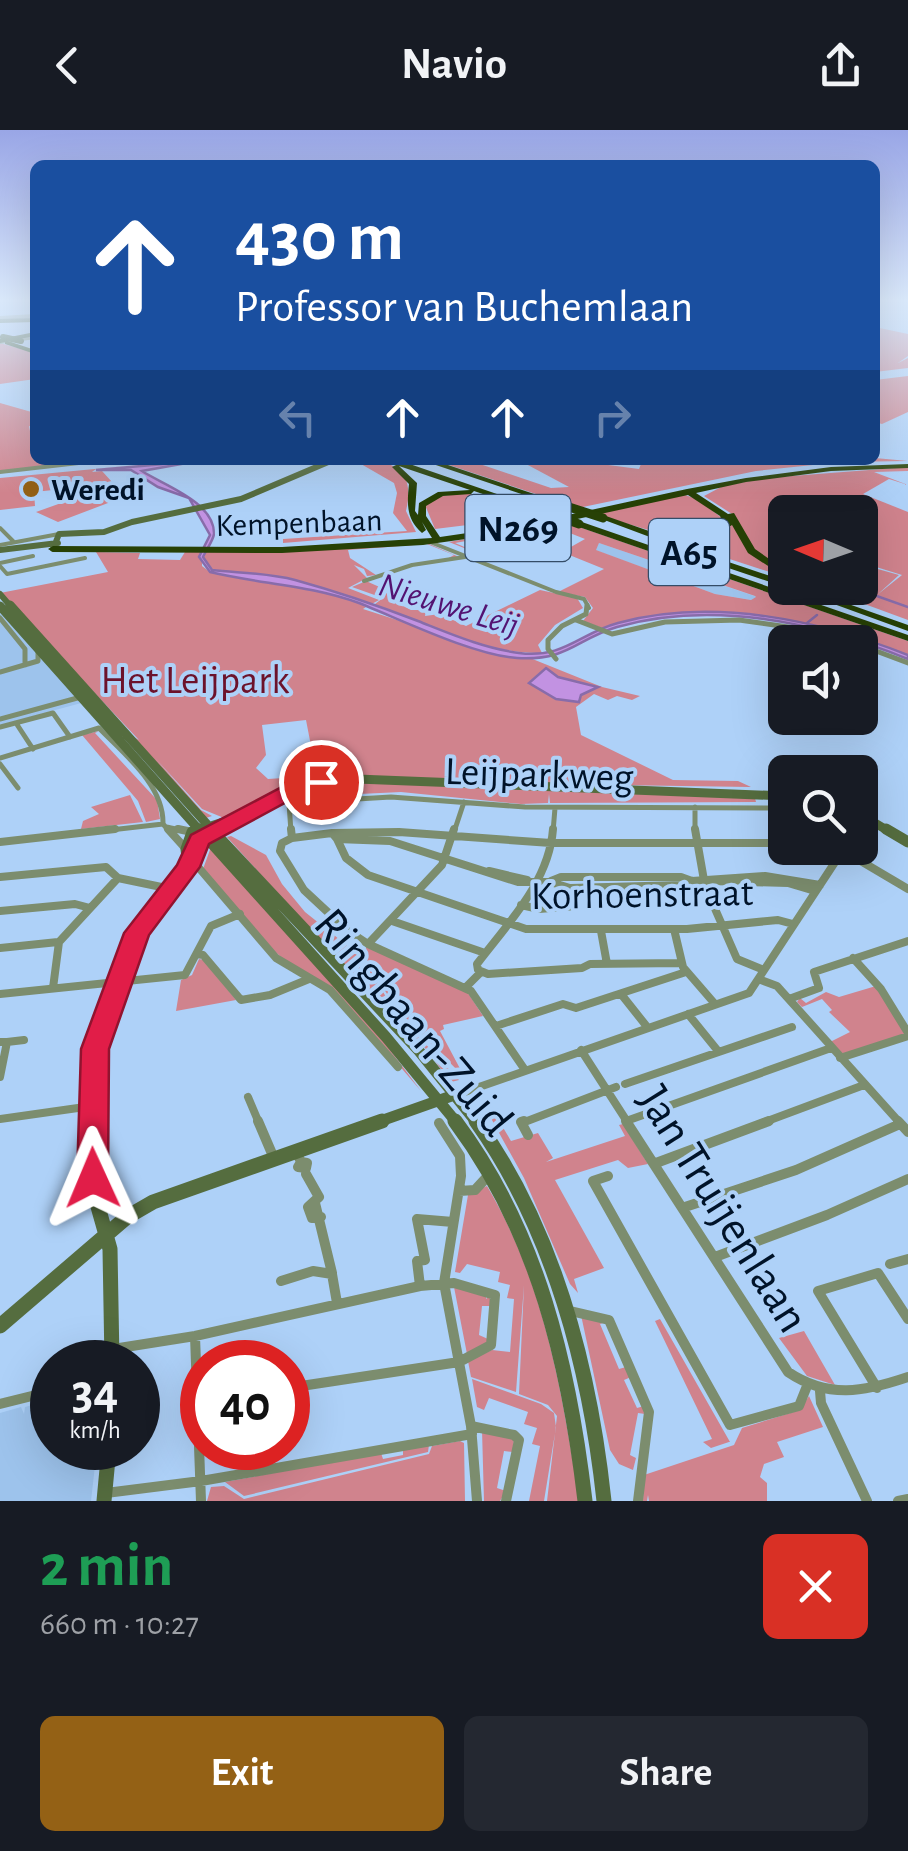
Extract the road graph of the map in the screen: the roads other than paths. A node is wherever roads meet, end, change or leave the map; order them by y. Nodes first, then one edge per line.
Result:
1 (908, 464) edge
2 (61, 465) edge
3 (320, 465) edge
4 (389, 465) edge
5 (405, 465) edge
6 (417, 465) edge
7 (427, 465) edge
8 (437, 465) edge
9 (0, 472) edge
10 (687, 489) junction
11 (510, 500) junction
12 (556, 510) junction
13 (593, 517) junction
14 (0, 528) edge
15 (640, 531) junction
16 (431, 537) junction
17 (57, 541) junction
18 (14, 542) junction
19 (125, 542) dead end
20 (113, 545) junction
21 (150, 547) junction
22 (190, 549) junction
23 (0, 556) edge
24 (33, 556) dead end
25 (85, 558) dead end
26 (474, 558) junction
27 (60, 563) junction
28 (768, 565) edge
29 (768, 573) edge
30 (768, 574) edge
31 (364, 581) dead end
32 (0, 594) edge
33 (841, 605) edge
34 (855, 605) edge
35 (0, 606) edge
36 (0, 618) edge
37 (576, 620) junction
38 (774, 625) edge
39 (908, 630) edge
40 (38, 650) junction
41 (878, 652) edge
42 (556, 659) dead end
43 (908, 663) edge
44 (25, 664) junction
45 (0, 672) edge
46 (85, 695) junction
47 (0, 719) edge
48 (16, 723) junction
49 (0, 727) edge
50 (98, 728) joint
51 (70, 737) junction
52 (33, 748) junction
53 (0, 761) edge
54 (308, 785) junction
55 (18, 788) dead end
56 (699, 791) junction
57 (768, 793) edge
58 (768, 799) edge
59 (314, 800) junction
60 (760, 801) junction
61 (464, 802) junction
62 (768, 803) edge
63 (555, 808) junction
64 (695, 808) junction
65 (878, 822) edge
66 (164, 825) junction
67 (206, 830) junction
68 (334, 836) junction
69 (454, 836) junction
70 (292, 838) junction
71 (908, 839) edge
72 (0, 842) edge
73 (693, 842) junction
74 (551, 843) junction
75 (768, 843) edge
76 (190, 857) junction
77 (445, 860) junction
78 (833, 865) edge
79 (863, 865) edge
80 (0, 877) edge
81 (118, 878) junction
82 (538, 881) junction
83 (700, 881) junction
84 (817, 888) junction
85 (171, 889) junction
86 (908, 889) edge
87 (418, 892) junction
88 (522, 905) junction
89 (576, 906) dead end
90 (90, 908) junction
91 (0, 911) edge
92 (240, 914) junction
93 (392, 921) junction
94 (508, 923) junction
95 (793, 924) junction
96 (722, 926) junction
97 (674, 929) junction
98 (601, 930) junction
99 (908, 941) edge
100 (59, 942) junction
101 (368, 944) junction
102 (0, 948) edge
103 (485, 953) junction
104 (197, 954) junction
105 (854, 958) junction
106 (607, 964) junction
107 (684, 967) junction
108 (479, 968) junction
109 (762, 975) junction
110 (309, 979) junction
111 (117, 982) junction
112 (53, 988) junction
113 (465, 988) junction
114 (0, 994) edge
115 (621, 994) junction
116 (789, 999) junction
117 (715, 1004) junction
118 (688, 1014) junction
119 (800, 1024) junction
120 (496, 1026) junction
121 (648, 1028) junction
122 (908, 1034) edge
123 (24, 1040) dead end
124 (4, 1042) edge
125 (831, 1048) junction
126 (582, 1050) junction
127 (718, 1051) junction
128 (840, 1058) junction
129 (398, 1067) dead end
130 (525, 1070) junction
131 (0, 1077) edge
132 (864, 1085) junction
133 (617, 1087) junction
134 (457, 1094) junction
135 (248, 1097) dead end
136 (439, 1100) junction
137 (92, 1106) junction
138 (0, 1119) edge
139 (629, 1120) junction
140 (440, 1123) dead end
141 (900, 1124) junction
142 (908, 1132) edge
143 (528, 1135) dead end
144 (274, 1158) junction
145 (656, 1163) junction
146 (488, 1171) junction
147 (306, 1174) dead end
148 (608, 1176) dead end
149 (908, 1179) edge
150 (459, 1190) junction
151 (685, 1208) junction
152 (453, 1222) junction
153 (106, 1234) junction
154 (536, 1254) junction
155 (715, 1256) junction
156 (908, 1258) edge
157 (890, 1264) dead end
158 (332, 1274) junction
159 (280, 1281) dead end
160 (444, 1283) junction
161 (420, 1286) junction
162 (338, 1304) junction
163 (565, 1310) junction
164 (908, 1320) edge
165 (0, 1326) edge
166 (195, 1336) junction
167 (112, 1340) edge
168 (195, 1340) edge
169 (160, 1344) edge
170 (459, 1362) junction
171 (908, 1377) edge
172 (310, 1385) edge
173 (807, 1386) junction
174 (877, 1388) junction
175 (820, 1391) junction
176 (30, 1397) edge
177 (0, 1404) edge
178 (472, 1430) junction
179 (107, 1470) edge
180 (201, 1470) edge
181 (201, 1481) junction
182 (105, 1497) edge
183 (908, 1499) edge
184 (201, 1501) edge
185 (477, 1501) edge
186 (506, 1501) edge
187 (585, 1501) edge
188 (604, 1501) edge
189 (638, 1501) edge
190 (867, 1501) edge
191 (898, 1501) edge

1 - 10 highway, N269
2 - 9 street
3 - 17 main road
4 - 16 highway
5 - 11 highway
6 - 12 highway
7 - 12 highway
8 - 12 highway
10 - 13 highway, N269
10 - 15 highway
10 - 28 highway
11 - 12 highway
11 - 16 highway
12 - 13 highway, bridge
12 - 13 highway, bridge
13 - 15 highway
13 - 16 highway, Kempenbaan / N269
13 - 30 highway, A65
13 - 39 highway, A65
14 - 18 street
15 - 29 highway
16 - 22 highway, Kempenbaan / N269
16 - 26 street
17 - 18 street, Kempenbaan
17 - 20 highway, Kempenbaan
17 - 21 highway, Kempenbaan
17 - 23 main road, Kempenbaan
17 - 27 street
18 - 23 street, Kempenbaan
19 - 20 highway
20 - 21 highway, Kempenbaan
21 - 22 highway, Kempenbaan
21 - 22 highway, Kempenbaan
23 - 24 street
23 - 27 street
25 - 27 street
26 - 31 street
26 - 37 street
32 - 46 main road, Ringbaan-Zuid
33 - 39 highway
34 - 39 highway
35 - 40 main road, Ringbaan-Zuid
36 - 44 street
37 - 38 street
37 - 42 street
40 - 44 street
40 - 46 main road, Ringbaan-Zuid
41 - 43 street
44 - 45 street
46 - 47 street
46 - 67 main road, Ringbaan-Zuid
48 - 49 street
48 - 51 street
48 - 52 street
50 - 51 street
50 - 66 street, Ringbaan-Zuid
51 - 52 street
52 - 53 street
53 - 55 street
54 - 56 main road
54 - 59 street
54 - 67 main road
56 - 57 main road
56 - 60 main road
58 - 60 main road
59 - 61 street, Leijparkweg
59 - 70 street
60 - 62 street, Leijparkweg
60 - 64 street, Leijparkweg
61 - 63 street, Leijparkweg
61 - 69 street
63 - 64 street, Leijparkweg
63 - 74 street
64 - 73 street
65 - 71 main road
66 - 67 street
66 - 72 street
66 - 76 street, Ringbaan-Zuid
67 - 76 main road
67 - 76 main road
67 - 134 main road, Ringbaan-Zuid
67 - 136 main road, Ringbaan-Zuid
68 - 69 street
68 - 70 street
68 - 77 street
68 - 87 street, Korhoenstraat
69 - 74 street
69 - 77 street
70 - 101 street
73 - 74 street
73 - 75 street
73 - 83 street
74 - 82 street
76 - 85 main road
76 - 92 street, Ringbaan-Zuid
77 - 82 street
77 - 87 street
78 - 84 street
79 - 86 street
80 - 81 street
81 - 85 street
81 - 90 street
82 - 83 street
82 - 88 street
83 - 84 street
83 - 96 street
84 - 95 street
85 - 111 main road
87 - 93 street
87 - 94 street, Korhoenstraat
88 - 89 street
88 - 94 street
90 - 91 street
90 - 100 street
92 - 104 street
92 - 110 street, Ringbaan-Zuid
93 - 101 street
93 - 103 street
94 - 98 street, Korhoenstraat
94 - 103 street
95 - 96 street, Korhoenstraat
95 - 109 street
96 - 97 street, Korhoenstraat
96 - 109 street
97 - 98 street, Korhoenstraat
97 - 107 street
98 - 106 street
99 - 105 street
100 - 102 street
100 - 112 street
101 - 113 street
103 - 108 street
104 - 110 street
104 - 111 street
105 - 116 street
105 - 122 street
106 - 107 street
106 - 108 street
107 - 115 street
107 - 117 street
108 - 113 street
109 - 116 street
109 - 117 street
110 - 129 street, Ringbaan-Zuid
111 - 112 street
111 - 137 main road
112 - 114 street
113 - 120 street
115 - 120 street
115 - 121 street
116 - 119 street
117 - 118 street
118 - 121 street
118 - 127 street
119 - 125 street
119 - 127 street
120 - 130 street
121 - 126 street
122 - 128 street
123 - 124 street
124 - 131 street
125 - 128 street
125 - 139 street
126 - 130 street
126 - 133 street, Jan Truijenlaan
127 - 133 street
128 - 132 street
130 - 134 street
132 - 141 street
132 - 145 street
133 - 139 street, Jan Truijenlaan
133 - 143 street
134 - 136 main road
134 - 154 main road, Ringbaan-Zuid
135 - 144 street
136 - 144 main road
136 - 146 main road, Ringbaan-Zuid
137 - 138 street
137 - 153 main road
139 - 145 street, Jan Truijenlaan
140 - 150 street
141 - 142 street
141 - 151 street
144 - 153 main road
145 - 151 street, Jan Truijenlaan
146 - 150 street
146 - 154 main road, Ringbaan-Zuid
147 - 158 street
148 - 173 street
149 - 155 street
150 - 152 street
151 - 155 street, Jan Truijenlaan
152 - 160 street
152 - 161 street
153 - 165 main road
153 - 167 main road
154 - 163 main road, Ringbaan-Zuid
154 - 187 main road, Ringbaan-Zuid
155 - 173 street, Jan Truijenlaan
156 - 157 street
158 - 159 street
158 - 162 street
160 - 161 street
160 - 170 street
160 - 170 street
161 - 162 street
162 - 166 street
163 - 188 main road, Ringbaan-Zuid
163 - 189 street
164 - 174 street
166 - 168 street
166 - 169 street
170 - 172 street
170 - 178 street
171 - 174 street
173 - 175 street, Jan Truijenlaan
174 - 175 street
175 - 190 street
176 - 177 street
178 - 181 street
178 - 185 street
178 - 186 street
179 - 182 main road
180 - 181 street
181 - 182 street
181 - 184 street
183 - 191 street

